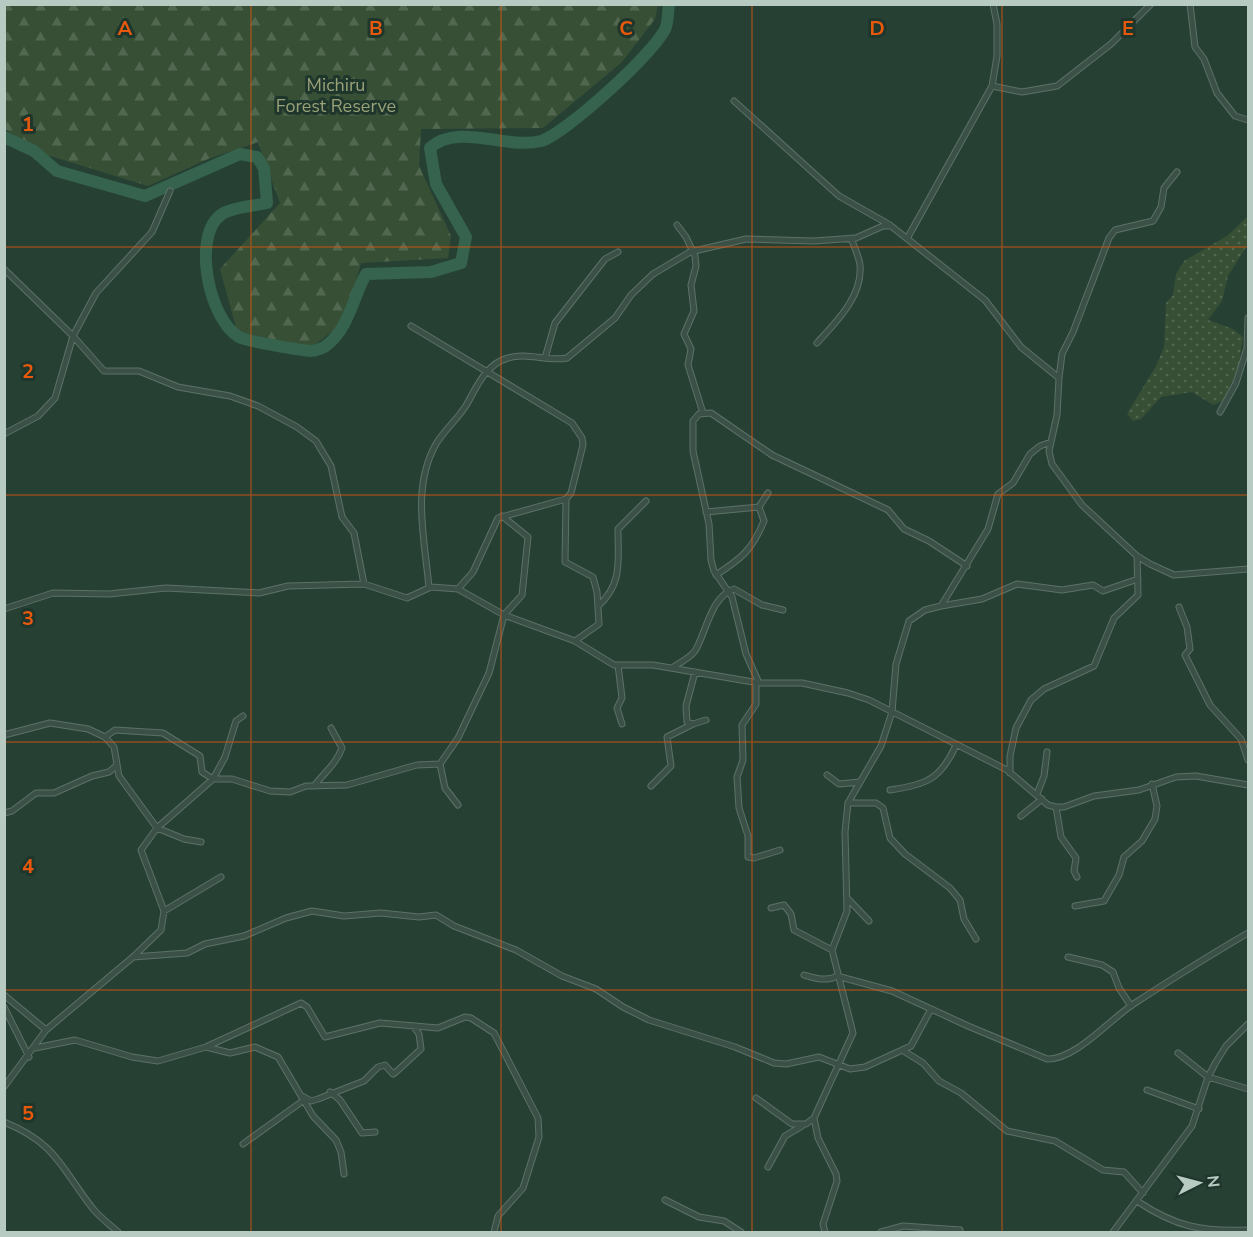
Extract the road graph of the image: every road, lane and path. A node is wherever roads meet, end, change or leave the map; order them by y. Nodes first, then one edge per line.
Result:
1 (993, 4) edge
2 (1151, 4) edge
3 (1190, 4) edge
4 (992, 86) junction
5 (734, 101) dead end
6 (1248, 120) edge
7 (1177, 172) dead end
8 (170, 191) dead end
9 (677, 225) dead end
10 (891, 226) junction
11 (908, 237) junction
12 (851, 238) junction
13 (693, 251) junction
14 (618, 252) dead end
15 (4, 269) edge
16 (1248, 318) edge
17 (411, 326) dead end
18 (73, 336) junction
19 (817, 343) dead end
20 (545, 358) junction
21 (485, 373) junction
22 (1059, 378) junction
23 (1220, 412) dead end
24 (703, 413) junction
25 (4, 434) edge
26 (1051, 442) junction
27 (768, 493) dead end
28 (567, 500) junction
29 (646, 501) dead end
30 (759, 507) junction
31 (706, 512) junction
32 (502, 516) junction
33 (1137, 556) junction
34 (967, 566) junction
35 (1248, 569) edge
36 (716, 575) junction
37 (1138, 579) junction
38 (364, 584) junction
39 (429, 588) junction
40 (458, 589) junction
41 (728, 591) junction
42 (598, 606) junction
43 (941, 606) junction
44 (1179, 607) dead end
45 (4, 609) edge
46 (783, 610) dead end
47 (504, 615) junction
48 (575, 641) junction
49 (618, 665) junction
50 (672, 668) junction
51 (695, 672) junction
52 (758, 683) junction
53 (892, 712) junction
54 (243, 716) dead end
55 (706, 720) dead end
56 (622, 724) dead end
57 (693, 724) junction
58 (331, 728) dead end
59 (4, 735) edge
60 (105, 737) junction
61 (956, 745) junction
62 (1047, 753) dead end
63 (1248, 760) edge
64 (440, 764) junction
65 (116, 766) junction
66 (1010, 772) junction
67 (827, 775) dead end
68 (213, 779) junction
69 (860, 782) junction
70 (1152, 784) junction
71 (1248, 785) edge
72 (314, 786) junction
73 (651, 786) dead end
74 (890, 790) dead end
75 (1037, 794) junction
76 (1042, 799) junction
77 (848, 803) junction
78 (458, 805) dead end
79 (1056, 807) junction
80 (4, 813) edge
81 (1021, 816) dead end
82 (157, 828) junction
83 (201, 842) dead end
84 (780, 850) dead end
85 (221, 877) dead end
86 (1077, 878) dead end
87 (848, 899) junction
88 (1076, 906) dead end
89 (771, 908) dead end
90 (164, 911) junction
91 (869, 921) dead end
92 (1248, 933) edge
93 (976, 939) dead end
94 (832, 950) junction
95 (133, 957) junction
96 (1068, 957) dead end
97 (804, 975) dead end
98 (837, 976) junction
99 (4, 995) edge
100 (1131, 1006) junction
101 (4, 1007) edge
102 (931, 1009) junction
103 (1248, 1024) edge
104 (413, 1026) junction
105 (425, 1027) junction
106 (46, 1030) junction
107 (419, 1034) junction
108 (206, 1047) junction
109 (35, 1048) junction
110 (902, 1050) junction
111 (1178, 1053) dead end
112 (29, 1057) junction
113 (839, 1066) junction
114 (1208, 1077) junction
115 (4, 1087) edge
116 (1248, 1089) edge
117 (1147, 1090) dead end
118 (330, 1092) junction
119 (302, 1098) junction
120 (756, 1098) dead end
121 (1199, 1108) junction
122 (814, 1118) junction
123 (4, 1122) edge
124 (802, 1126) junction
125 (375, 1132) dead end
126 (243, 1144) dead end
127 (768, 1167) dead end
128 (344, 1174) dead end
129 (1143, 1193) junction
130 (665, 1200) dead end
131 (1137, 1201) junction
132 (960, 1230) dead end
133 (1248, 1230) edge
134 (118, 1233) edge
135 (494, 1233) edge
136 (741, 1233) edge
137 (825, 1233) edge
138 (881, 1233) edge
139 (1113, 1233) edge

1 - 4 street
2 - 4 street
3 - 6 street
4 - 11 street
5 - 10 street
7 - 22 street
8 - 18 street
9 - 13 street
10 - 11 street
10 - 12 street
11 - 22 street
12 - 13 street
12 - 19 street
13 - 20 street
13 - 24 street
14 - 20 street
15 - 18 street
16 - 23 street
17 - 21 street
18 - 25 street
18 - 38 street
20 - 21 street
21 - 28 street
21 - 39 street
22 - 26 street
24 - 31 street
24 - 34 street
26 - 33 street
26 - 34 street
27 - 30 street
28 - 32 street
28 - 42 street
29 - 42 street
30 - 31 street
30 - 36 street
31 - 36 street
32 - 40 street
32 - 47 street
33 - 35 street
33 - 37 street
34 - 43 street
36 - 41 street
37 - 43 street
37 - 66 street
38 - 39 street
38 - 45 street
39 - 40 street
40 - 47 street
41 - 46 street
41 - 50 street
41 - 52 street
42 - 48 street
43 - 53 street
44 - 63 street
47 - 48 street
47 - 64 street
48 - 49 street
49 - 50 street
49 - 56 street
50 - 51 street
51 - 52 street
51 - 57 street
52 - 53 street
52 - 84 street
53 - 61 street
53 - 69 street
54 - 68 street
55 - 57 street
57 - 73 street
58 - 72 street
59 - 60 street
60 - 65 street
60 - 68 street
61 - 66 street
61 - 74 street
62 - 75 street
64 - 72 street
64 - 78 street
65 - 80 street
65 - 82 street
66 - 75 street
67 - 69 street
68 - 72 street
68 - 82 street
69 - 77 street
70 - 71 street
70 - 79 street
70 - 88 street
75 - 76 street
76 - 79 street
76 - 81 street
77 - 87 street
77 - 93 street
79 - 86 street
82 - 83 street
82 - 90 street
85 - 90 street
87 - 91 street
87 - 94 street
89 - 94 street
90 - 95 street
92 - 100 street
94 - 98 street
95 - 106 street
95 - 113 street
96 - 100 street
97 - 98 street
98 - 102 street
98 - 113 street
99 - 106 street
100 - 102 street
101 - 112 street
102 - 110 street
103 - 114 street
104 - 105 street
104 - 107 street
104 - 108 street
105 - 107 street
105 - 135 street
106 - 109 street
107 - 118 street
108 - 109 street
108 - 119 street
109 - 112 street
110 - 113 street
110 - 129 street
111 - 114 street
112 - 115 street
113 - 122 street
114 - 116 street
114 - 121 street
117 - 121 street
118 - 119 street
118 - 125 street
119 - 126 street
119 - 128 street
120 - 124 street
121 - 129 street
122 - 124 street
122 - 137 street
123 - 134 street
124 - 127 street
129 - 131 street
130 - 136 street
131 - 133 street
131 - 139 street
132 - 138 street

